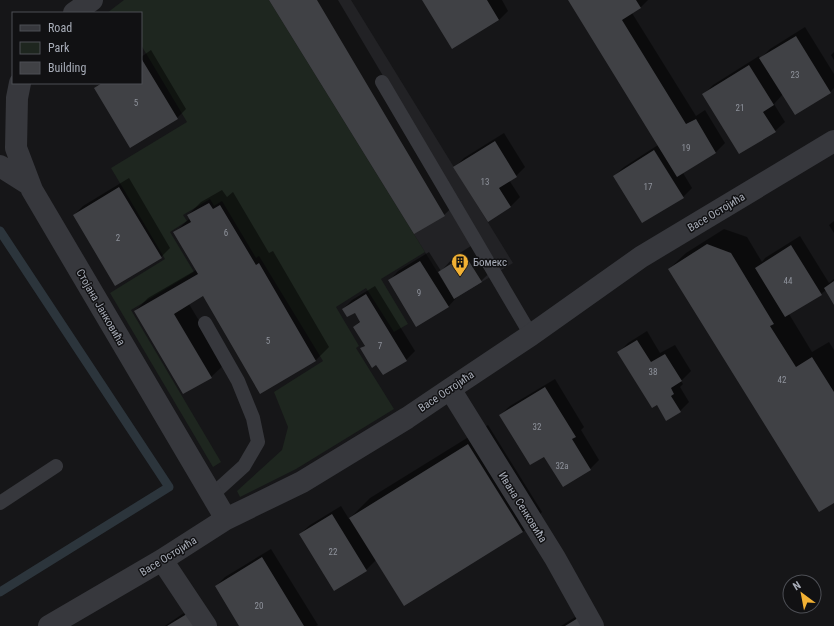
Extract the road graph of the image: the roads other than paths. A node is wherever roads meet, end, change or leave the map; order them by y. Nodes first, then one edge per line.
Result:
1 (92, 0) edge
2 (75, 12) edge
3 (382, 82) dead end
4 (20, 84) edge
5 (834, 141) edge
6 (0, 166) edge
7 (30, 185) junction
8 (205, 323) dead end
9 (531, 335) junction
10 (450, 389) junction
11 (56, 466) dead end
12 (212, 495) junction
13 (0, 503) edge
14 (226, 519) junction
15 (162, 560) junction
16 (49, 626) edge
17 (206, 626) edge
18 (593, 626) edge

1 - 2 street
3 - 9 lane
4 - 7 street, Стојана Јанковића
5 - 9 street, Васе Остојића
6 - 7 street
7 - 12 street, Стојана Јанковића
8 - 12 lane
9 - 10 street, Васе Остојића
10 - 14 street, Васе Остојића
10 - 18 street, Ивана Сенковића
11 - 13 lane
12 - 14 street, Стојана Јанковића
14 - 15 street, Васе Остојића
15 - 16 street, Васе Остојића
15 - 17 street

